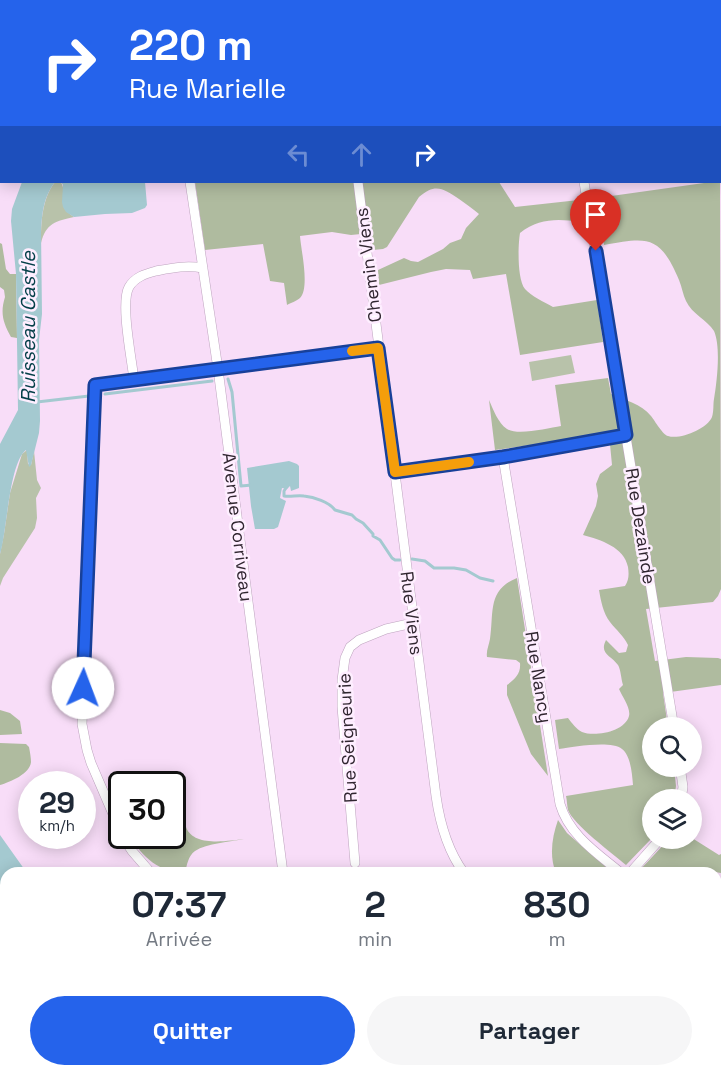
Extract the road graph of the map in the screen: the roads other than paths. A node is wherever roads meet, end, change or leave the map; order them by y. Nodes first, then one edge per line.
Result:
1 (190, 183) edge
2 (358, 183) edge
3 (585, 183) edge
4 (203, 268) junction
5 (378, 348) junction
6 (218, 369) junction
7 (134, 380) junction
8 (626, 435) junction
9 (503, 457) junction
10 (395, 472) junction
11 (413, 623) junction
12 (672, 717) edge
13 (108, 802) edge
14 (131, 849) edge
15 (651, 849) edge
16 (355, 863) dead end
17 (146, 867) edge
18 (282, 867) edge
19 (460, 867) edge
20 (614, 867) edge
21 (635, 867) edge

1 - 4 street, Avenue Corriveau
2 - 5 street, Chemin Viens
3 - 8 street, Rue Dezainde
4 - 6 street, Avenue Corriveau
4 - 7 street
5 - 6 street
5 - 10 street, Rue Viens
6 - 7 street
6 - 18 street, Avenue Corriveau
7 - 13 street
8 - 9 street
8 - 12 street, Rue Dezainde
9 - 10 street
9 - 20 street, Rue Nancy
10 - 11 street, Rue Viens
11 - 16 street, Rue Seigneurie
11 - 19 street, Rue Viens
14 - 17 street
15 - 21 street

